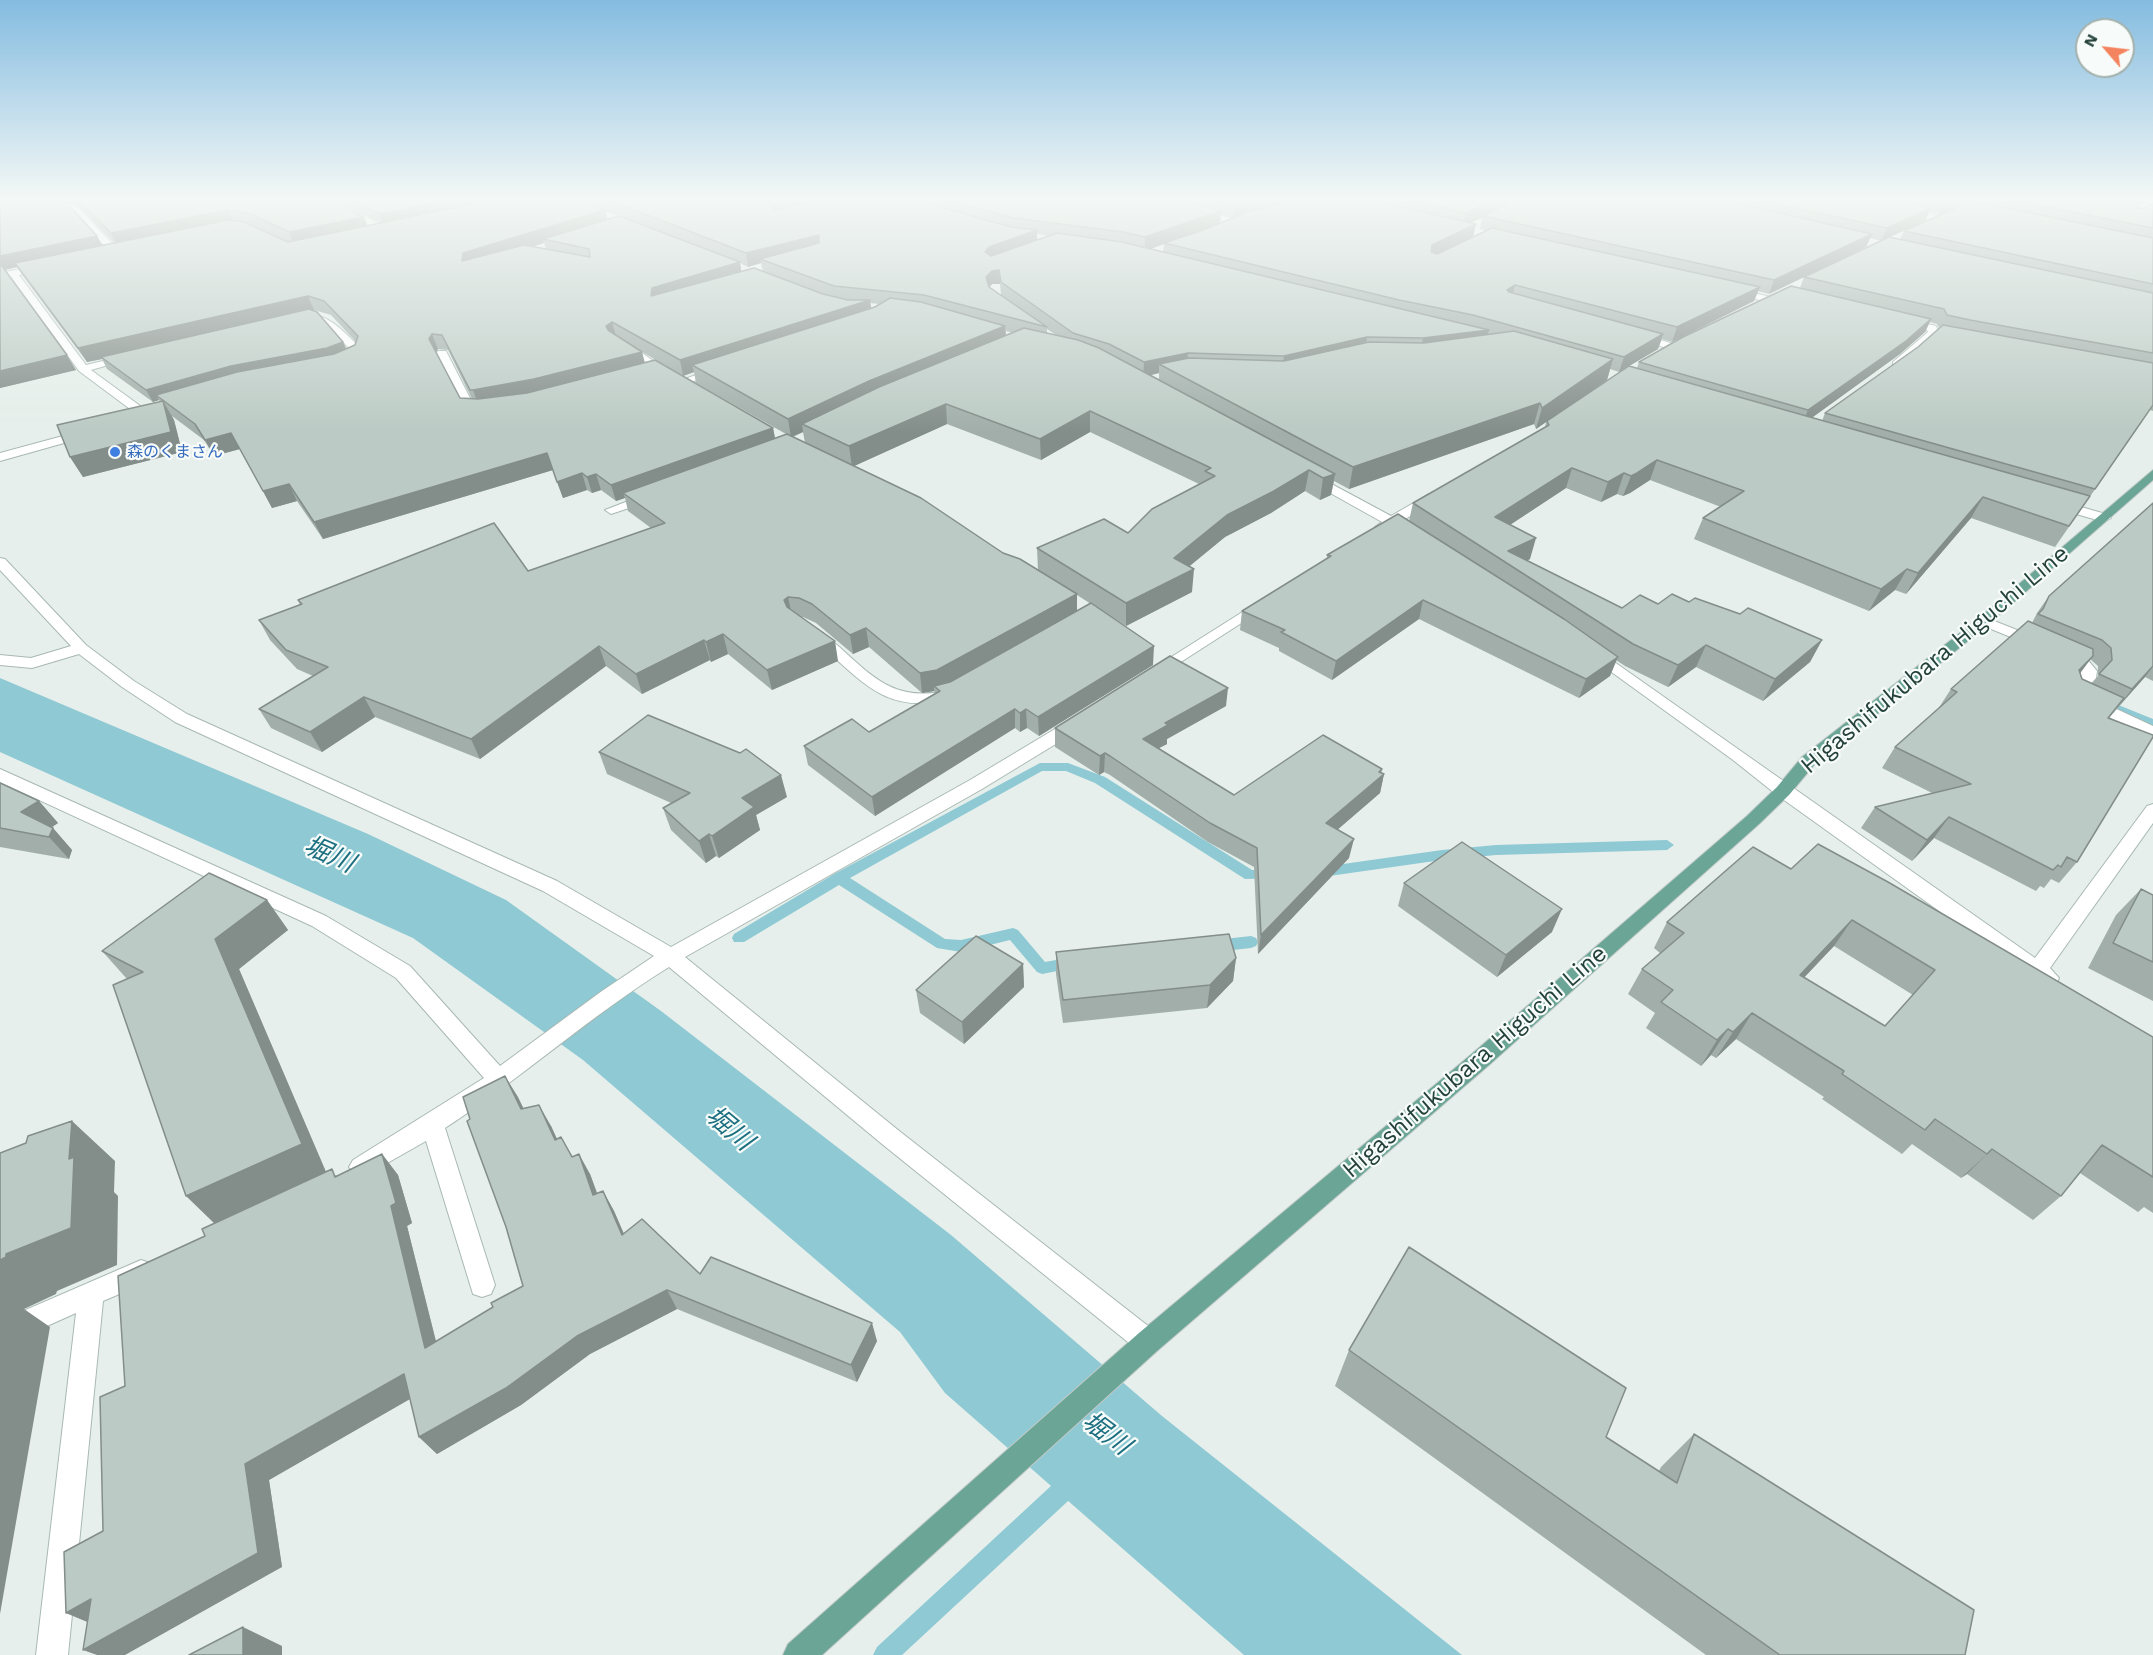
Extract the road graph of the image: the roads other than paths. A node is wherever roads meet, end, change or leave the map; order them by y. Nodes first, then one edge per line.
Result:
1 (16, 277) edge
2 (1722, 289) edge
3 (1752, 309) edge
4 (291, 319) edge
5 (1897, 319) edge
6 (1933, 333) junction
7 (1632, 335) edge
8 (617, 341) edge
9 (1974, 343) edge
10 (442, 353) edge
11 (140, 356) edge
12 (1656, 357) edge
13 (336, 364) edge
14 (726, 368) edge
15 (83, 369) junction
16 (660, 369) junction
17 (1887, 371) edge
18 (641, 372) edge
19 (489, 410) edge
20 (113, 426) edge
21 (93, 431) edge
22 (0, 457) edge
23 (1298, 470) edge
24 (2153, 474) edge
25 (662, 492) edge
26 (1441, 492) edge
27 (2049, 502) edge
28 (611, 510) dead end
29 (2104, 518) junction
30 (1391, 521) junction
31 (1410, 533) edge
32 (1371, 534) edge
33 (0, 562) edge
34 (1280, 592) edge
35 (1984, 621) junction
36 (805, 627) edge
37 (1585, 647) edge
38 (81, 648) junction
39 (0, 660) edge
40 (1141, 682) edge
41 (956, 690) edge
42 (1092, 713) edge
43 (2153, 732) edge
44 (0, 775) edge
45 (1783, 791) junction
46 (2151, 818) edge
47 (670, 957) junction
48 (2037, 970) junction
49 (2065, 988) edge
50 (505, 1075) junction
51 (433, 1126) junction
52 (342, 1178) edge
53 (165, 1262) edge
54 (482, 1285) dead end
55 (91, 1295) junction
56 (0, 1334) edge
57 (1148, 1342) junction
58 (52, 1655) edge
59 (799, 1655) edge

1 - 15 street
2 - 3 street
4 - 13 street
5 - 6 street
6 - 9 street
6 - 17 street
7 - 12 street
8 - 16 street
10 - 19 street
11 - 15 street
14 - 16 street
15 - 20 street
16 - 18 street
21 - 22 street
23 - 30 street
24 - 29 main road, Higashifukubara Higuchi Line
25 - 28 street
26 - 30 street
27 - 29 street
29 - 35 main road, Higashifukubara Higuchi Line
30 - 31 street
30 - 32 street
33 - 38 street
34 - 40 street
35 - 43 street
35 - 45 main road, Higashifukubara Higuchi Line
36 - 41 street
37 - 45 street
38 - 39 street
38 - 47 street
42 - 47 street
44 - 50 street
45 - 48 street
45 - 57 main road, Higashifukubara Higuchi Line
46 - 48 street
47 - 50 street
47 - 57 street
48 - 49 street
50 - 51 street
51 - 52 street
51 - 54 street
53 - 55 street
55 - 56 street
55 - 58 street
57 - 59 main road, Higashifukubara Higuchi Line

